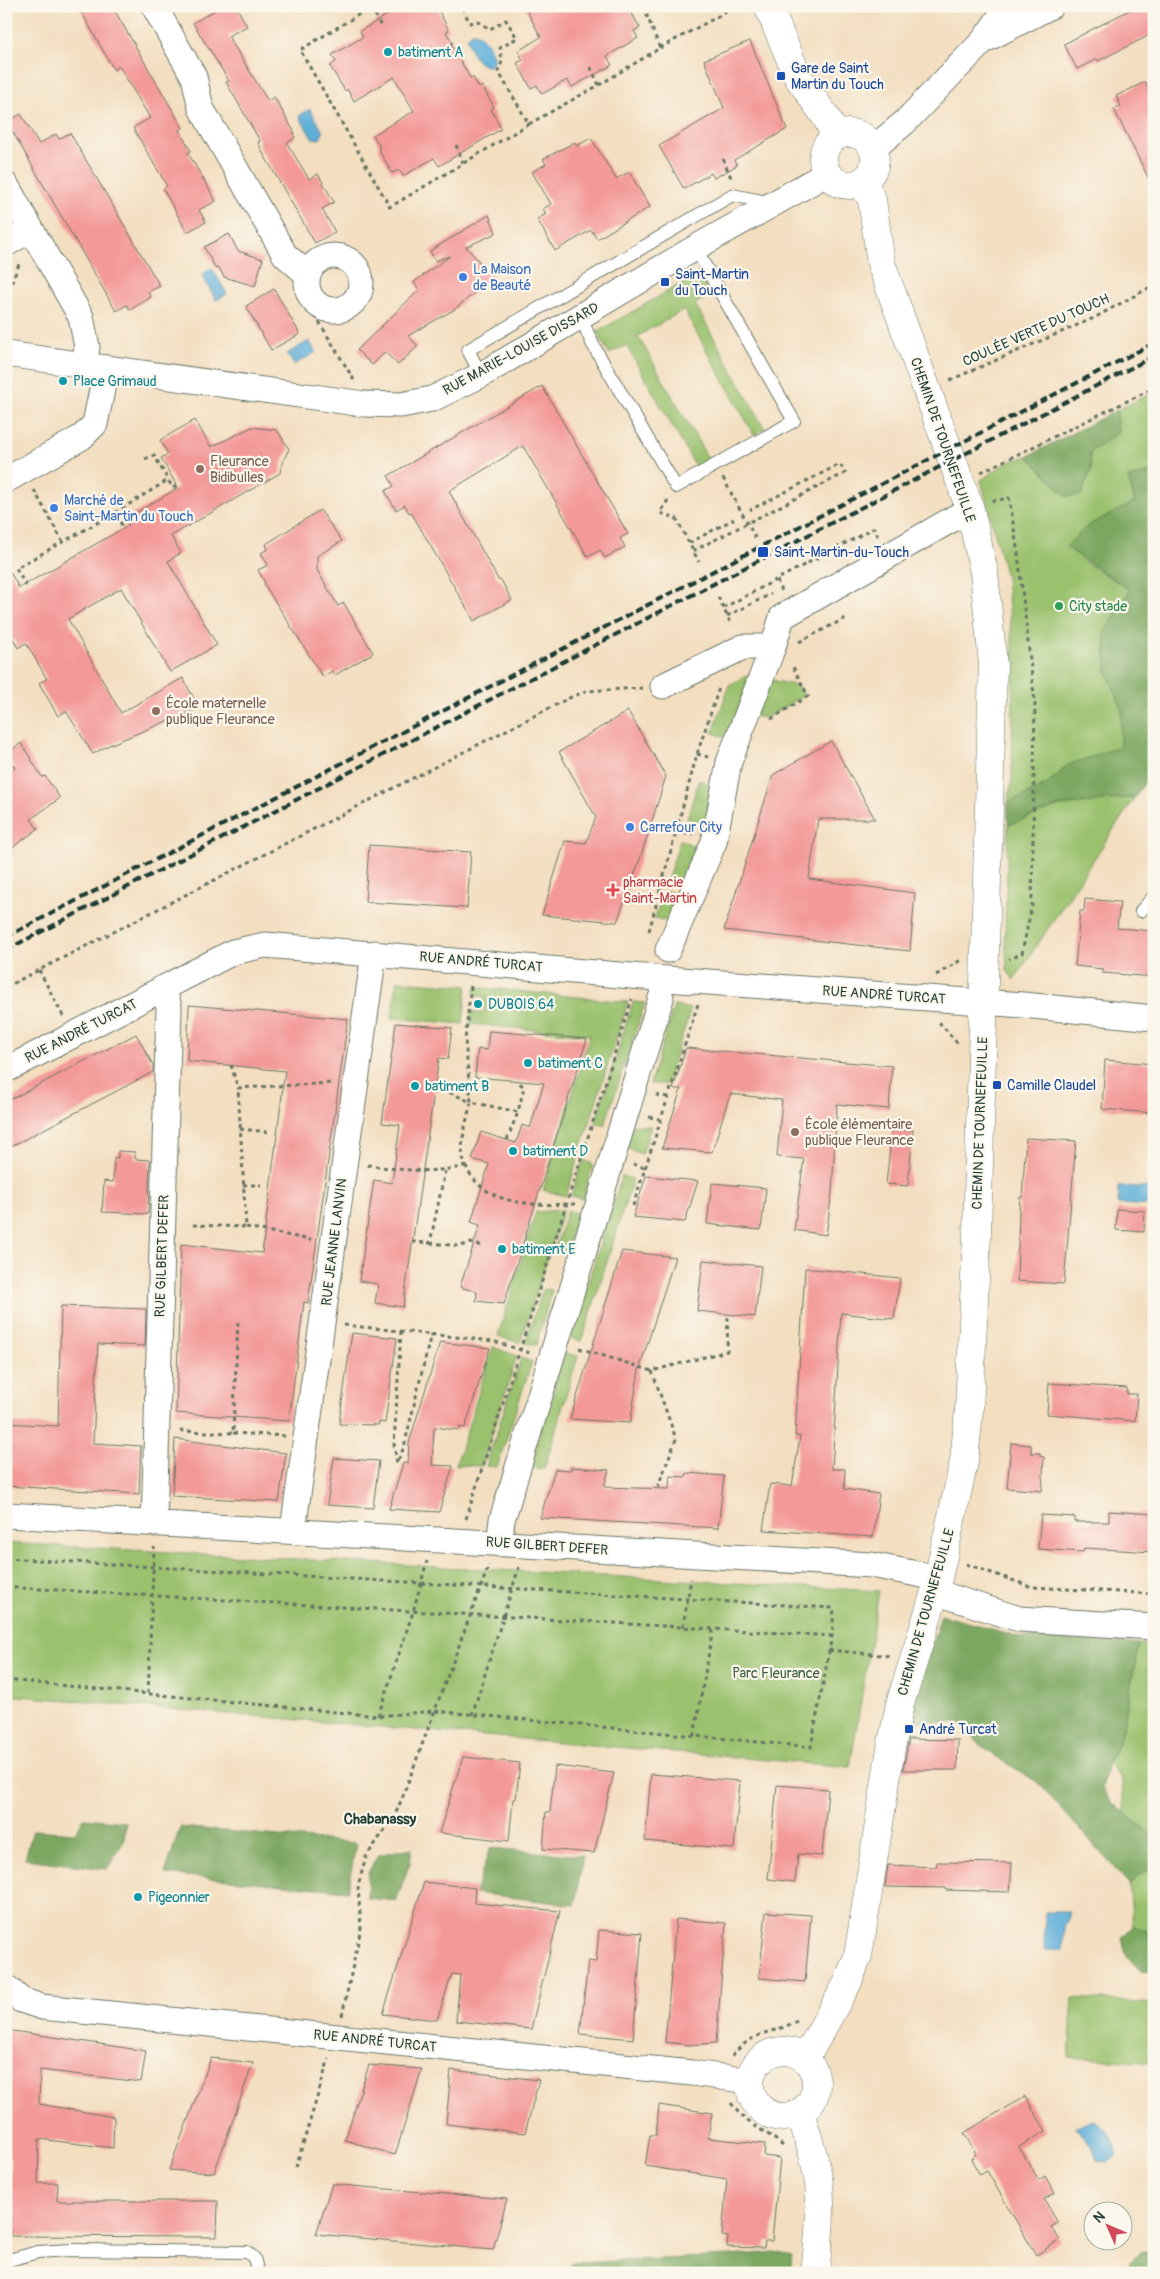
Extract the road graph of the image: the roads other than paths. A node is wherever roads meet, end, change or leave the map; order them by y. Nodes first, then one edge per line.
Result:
1 (154, 6) edge
2 (768, 6) edge
3 (1008, 6) edge
4 (1050, 6) edge
5 (983, 41) junction
6 (836, 136) junction
7 (872, 146) junction
8 (826, 174) junction
9 (863, 182) junction
10 (6, 186) edge
11 (774, 204) junction
12 (18, 237) edge
13 (696, 248) junction
14 (307, 274) junction
15 (580, 316) junction
16 (6, 354) edge
17 (95, 368) junction
18 (481, 375) junction
19 (12, 477) edge
20 (976, 506) junction
21 (773, 648) junction
22 (663, 686) road end
23 (1154, 896) edge
24 (1141, 911) dead end
25 (668, 950) dead end
26 (374, 952) junction
27 (163, 988) junction
28 (661, 998) dead end
29 (984, 1002) junction
30 (1154, 1018) edge
31 (6, 1070) edge
32 (6, 1515) edge
33 (154, 1524) junction
34 (293, 1530) junction
35 (499, 1544) junction
36 (943, 1577) junction
37 (1154, 1627) edge
38 (6, 1987) edge
39 (806, 2059) junction
40 (738, 2079) junction
41 (800, 2113) junction
42 (9, 2260) dead end
43 (258, 2273) edge
44 (815, 2273) edge

1 - 14 street
2 - 6 street
3 - 5 street
4 - 5 street
5 - 7 street
6 - 7 street
6 - 8 street
7 - 9 street
8 - 9 street
8 - 11 street, RUE MARIE-LOUISE DISSARD
9 - 20 street, CHEMIN DE TOURNEFEUILLE
10 - 12 street
11 - 13 street, RUE MARIE-LOUISE DISSARD
11 - 18 lane
12 - 17 street
13 - 15 street, RUE MARIE-LOUISE DISSARD
13 - 15 lane
14 - 14 street
15 - 18 street, RUE MARIE-LOUISE DISSARD
16 - 17 street, RUE MARIE-LOUISE DISSARD
17 - 18 street, RUE MARIE-LOUISE DISSARD
17 - 19 street
20 - 21 street
20 - 29 street, CHEMIN DE TOURNEFEUILLE
21 - 22 street
21 - 25 street
23 - 24 lane
26 - 27 street, RUE ANDRÉ TURCAT
26 - 29 street, RUE ANDRÉ TURCAT
26 - 34 street, RUE JEANNE LANVIN
27 - 31 street, RUE ANDRÉ TURCAT
27 - 33 street, RUE GILBERT DEFER
28 - 35 street
29 - 30 street, RUE ANDRÉ TURCAT
29 - 36 street, CHEMIN DE TOURNEFEUILLE
32 - 33 street, RUE GILBERT DEFER
33 - 34 street, RUE GILBERT DEFER
34 - 35 street, RUE GILBERT DEFER
35 - 36 street, RUE GILBERT DEFER
36 - 37 street, RUE GILBERT DEFER
36 - 39 street, CHEMIN DE TOURNEFEUILLE
38 - 40 street, RUE ANDRÉ TURCAT
39 - 40 street
39 - 41 street
40 - 41 street
41 - 44 street
42 - 43 lane

